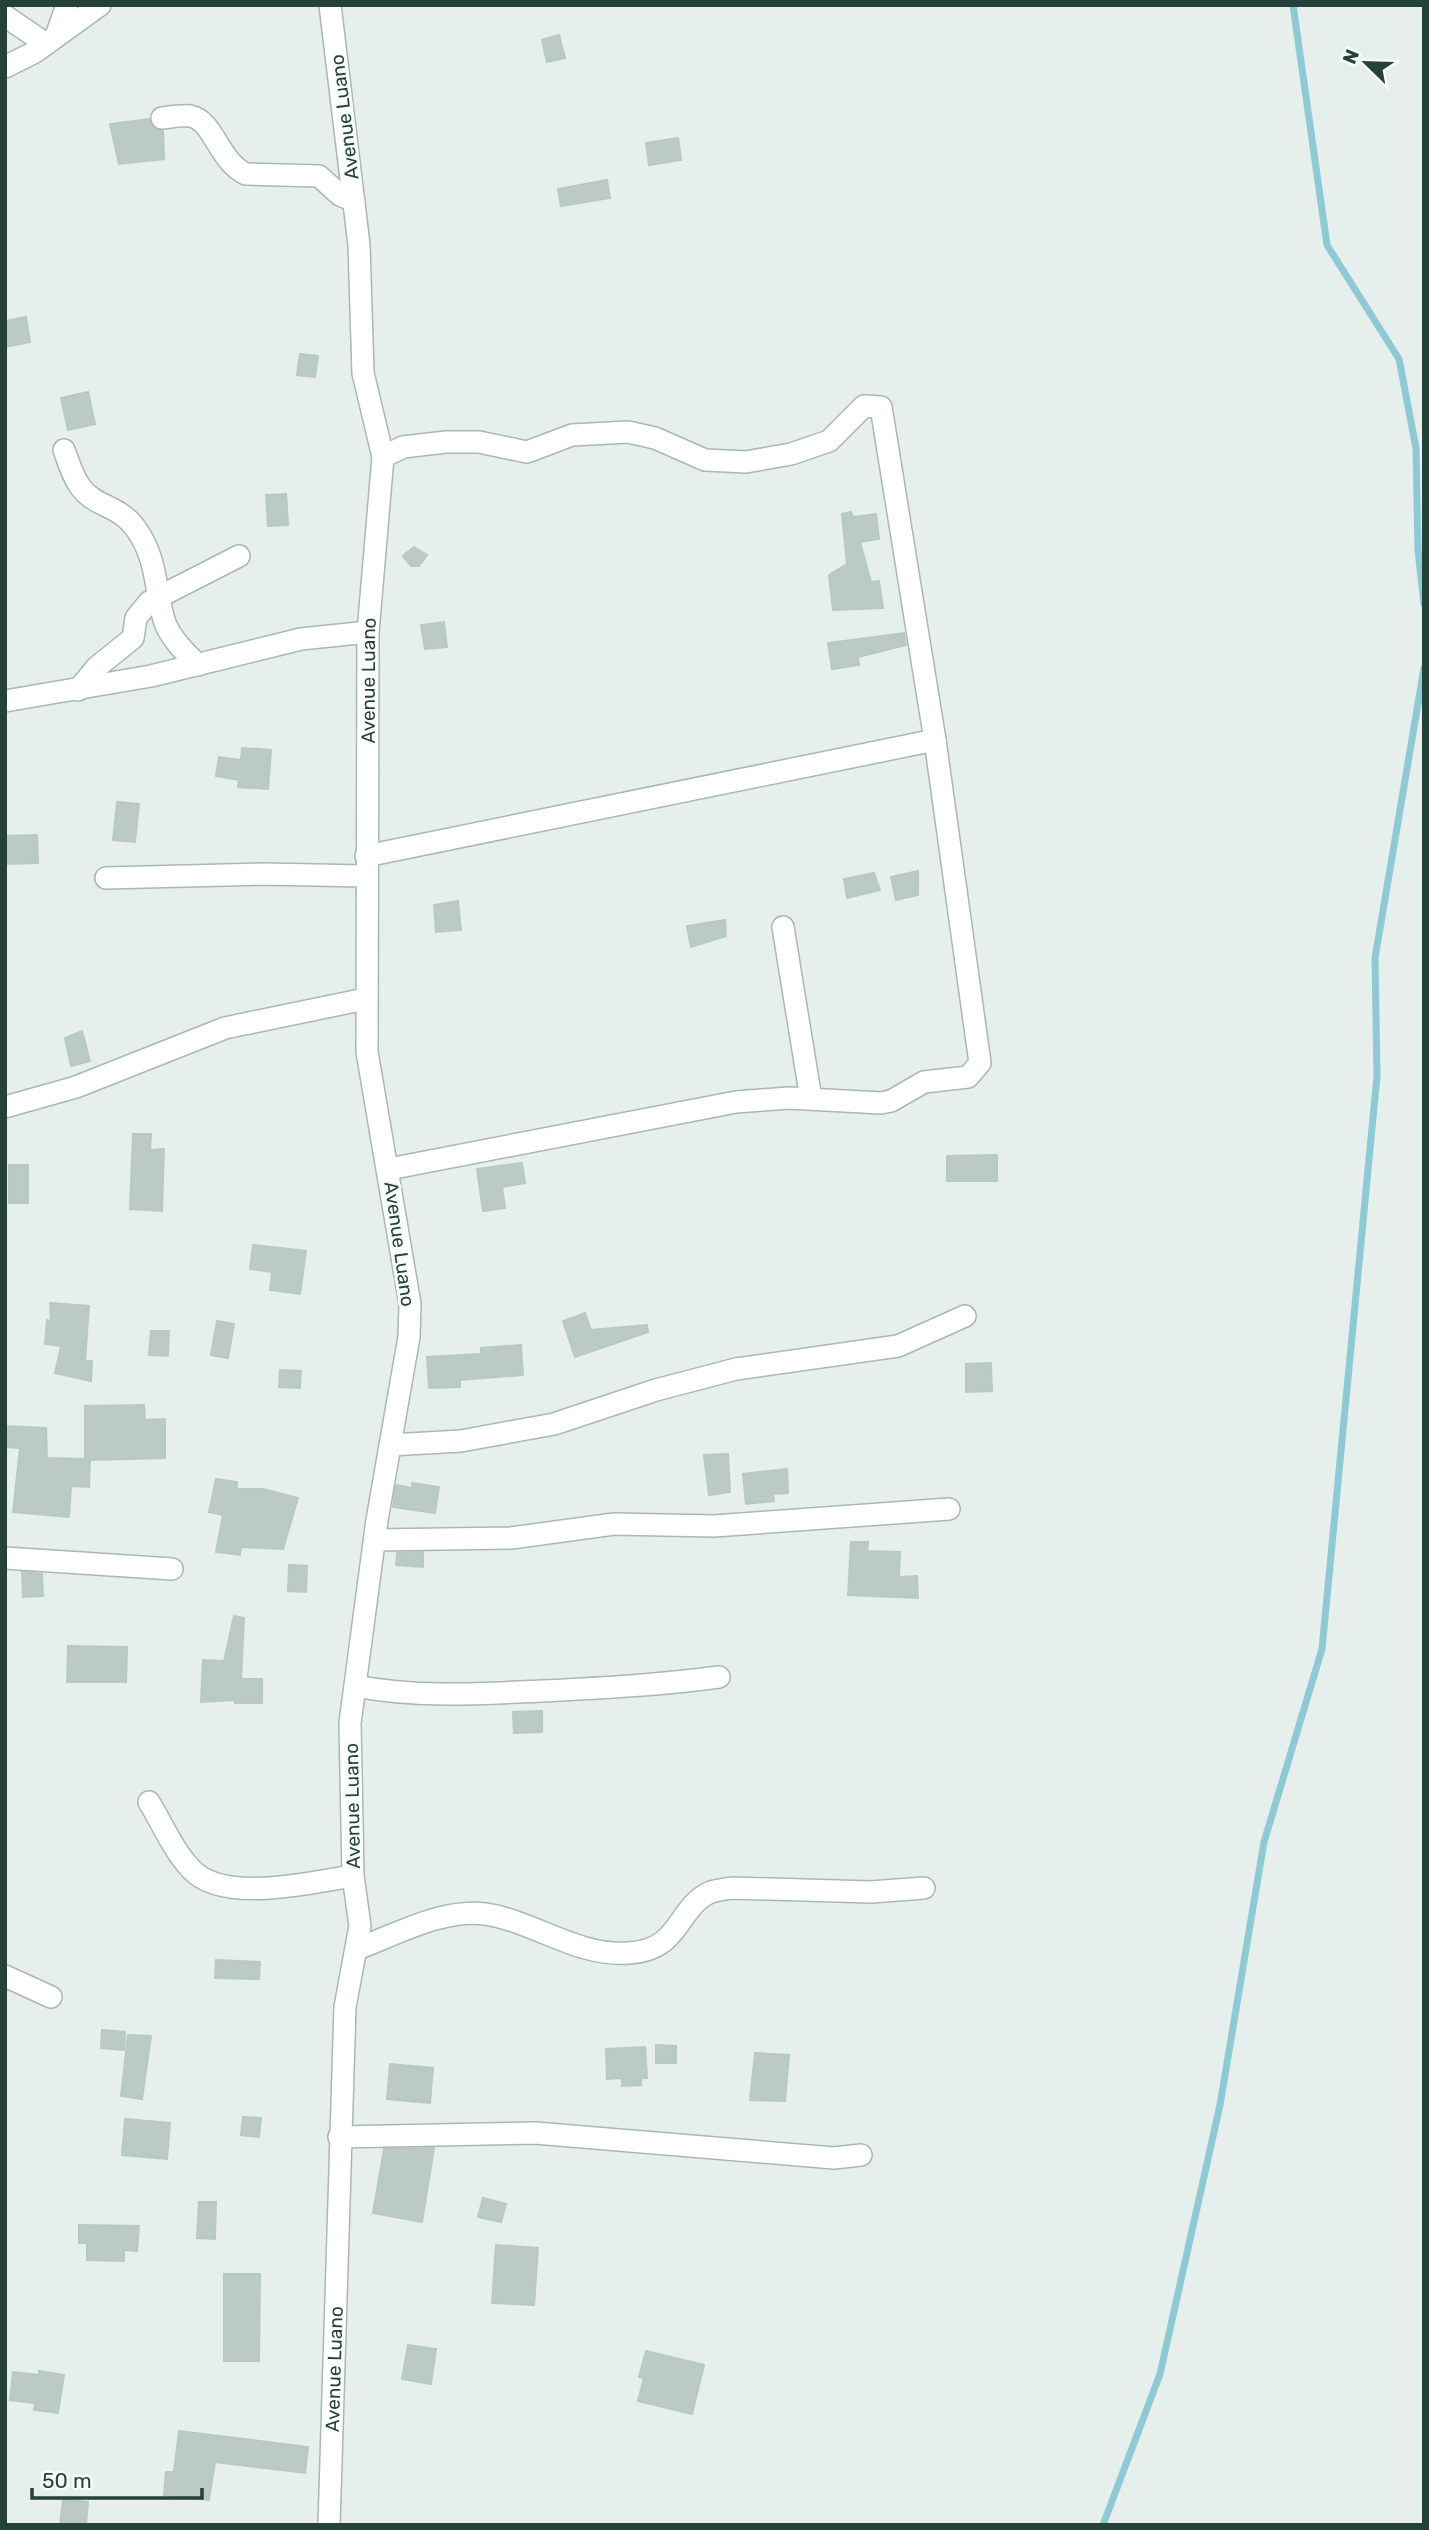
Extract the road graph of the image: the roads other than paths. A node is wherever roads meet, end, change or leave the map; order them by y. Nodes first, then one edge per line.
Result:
1 (67, 5) edge
2 (100, 5) edge
3 (330, 5) edge
4 (5, 16) edge
5 (51, 40) junction
6 (5, 67) edge
7 (162, 118) dead end
8 (354, 201) junction
9 (64, 450) dead end
10 (383, 457) junction
11 (239, 556) dead end
12 (161, 596) junction
13 (369, 632) junction
14 (198, 665) junction
15 (78, 690) junction
16 (5, 701) edge
17 (935, 740) junction
18 (366, 866) junction
19 (106, 878) dead end
20 (783, 928) dead end
21 (365, 999) junction
22 (811, 1099) junction
23 (5, 1107) edge
24 (389, 1169) junction
25 (965, 1316) dead end
26 (390, 1445) junction
27 (948, 1509) dead end
28 (375, 1540) junction
29 (5, 1558) edge
30 (172, 1569) dead end
31 (719, 1677) dead end
32 (355, 1686) junction
33 (149, 1802) dead end
34 (353, 1877) junction
35 (924, 1888) dead end
36 (357, 1949) junction
37 (5, 1976) edge
38 (51, 1997) dead end
39 (339, 2137) junction
40 (861, 2155) dead end
41 (329, 2525) edge

1 - 5 street
2 - 5 street
3 - 8 street, Avenue Luano
4 - 5 street
5 - 6 street
7 - 8 street
8 - 10 street, Avenue Luano
9 - 12 street
10 - 13 street, Avenue Luano
10 - 17 street
11 - 12 street
12 - 14 street
12 - 15 street
13 - 14 street
13 - 18 street, Avenue Luano
14 - 15 street
15 - 16 street
17 - 18 street
17 - 22 street
18 - 19 street
18 - 21 street, Avenue Luano
20 - 22 street
21 - 23 street
21 - 24 street, Avenue Luano
22 - 24 street
24 - 26 street, Avenue Luano
25 - 26 street
26 - 28 street, Avenue Luano
27 - 28 street
28 - 32 street, Avenue Luano
29 - 30 street
31 - 32 street
32 - 34 street, Avenue Luano
33 - 34 street
34 - 36 street, Avenue Luano
35 - 36 street
36 - 39 street, Avenue Luano
37 - 38 street
39 - 40 street
39 - 41 street, Avenue Luano

